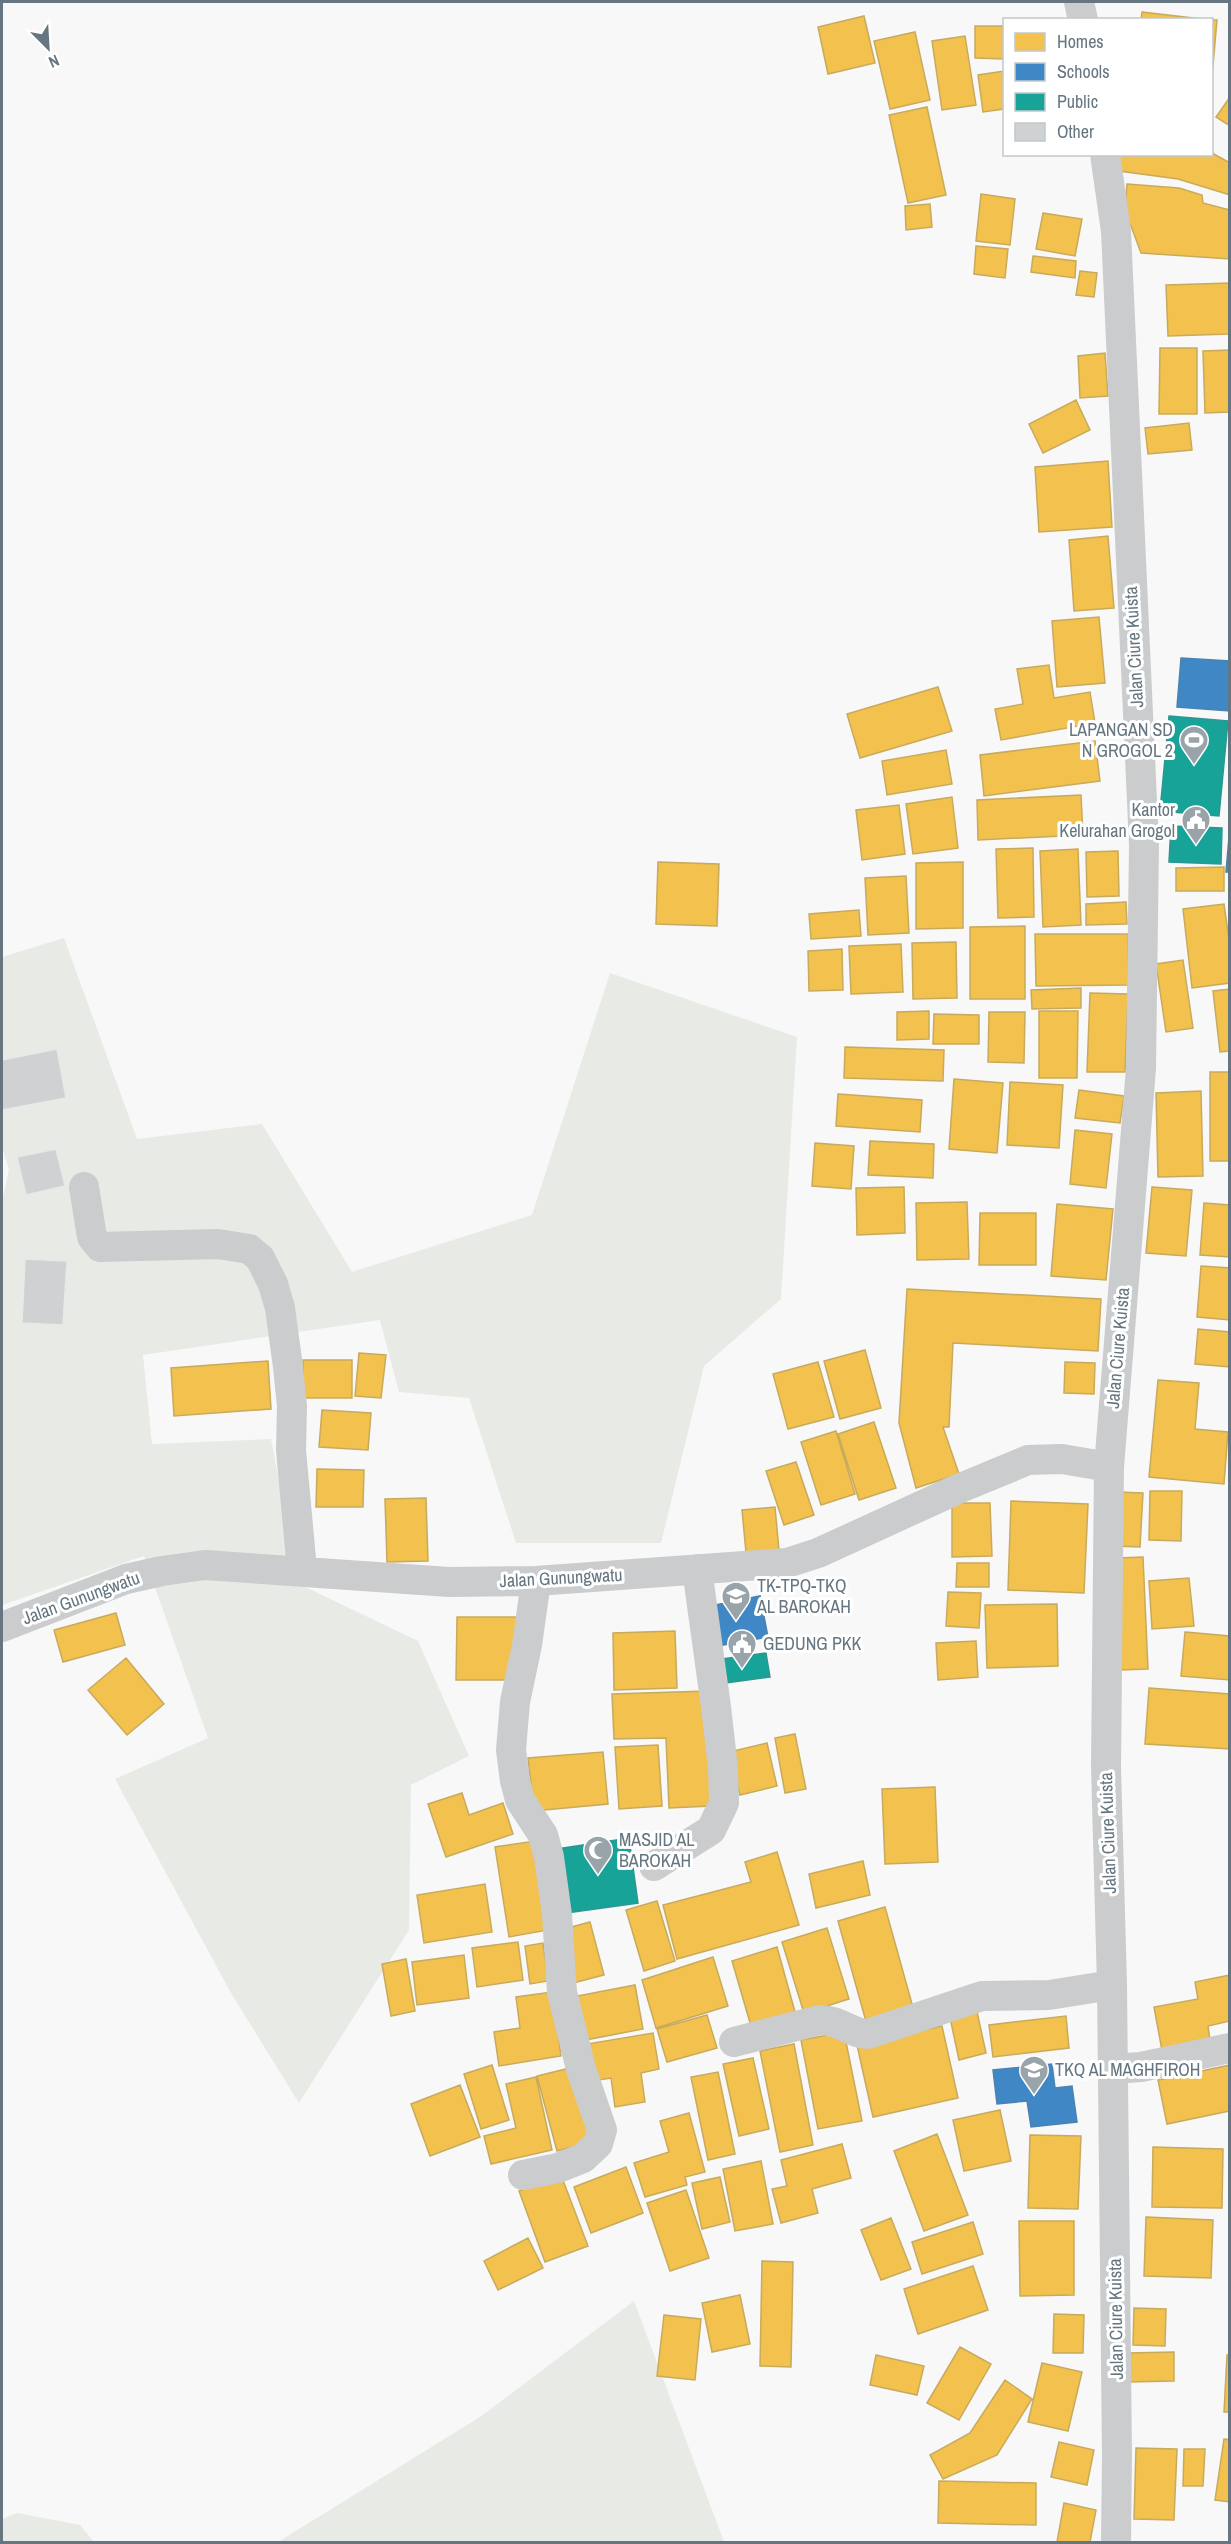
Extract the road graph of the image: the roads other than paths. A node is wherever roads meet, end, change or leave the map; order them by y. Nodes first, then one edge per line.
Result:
1 (1079, 2) edge
2 (1083, 18) edge
3 (1105, 156) edge
4 (84, 1187) dead end
5 (1109, 1467) junction
6 (697, 1569) junction
7 (302, 1570) junction
8 (536, 1581) junction
9 (2, 1627) edge
10 (654, 1866) dead end
11 (1112, 1985) junction
12 (734, 2042) dead end
13 (1230, 2048) edge
14 (1113, 2069) junction
15 (523, 2175) dead end
16 (1116, 2542) edge

1 - 2 street
3 - 5 street, Jalan Ciure Kuista
4 - 7 street
5 - 6 street, Jalan Gunungwatu
5 - 11 street, Jalan Ciure Kuista
6 - 8 street, Jalan Gunungwatu
6 - 10 street
7 - 8 street, Jalan Gunungwatu
7 - 9 street, Jalan Gunungwatu
8 - 15 street
11 - 12 street
11 - 14 street, Jalan Ciure Kuista
13 - 14 street
14 - 16 street, Jalan Ciure Kuista

